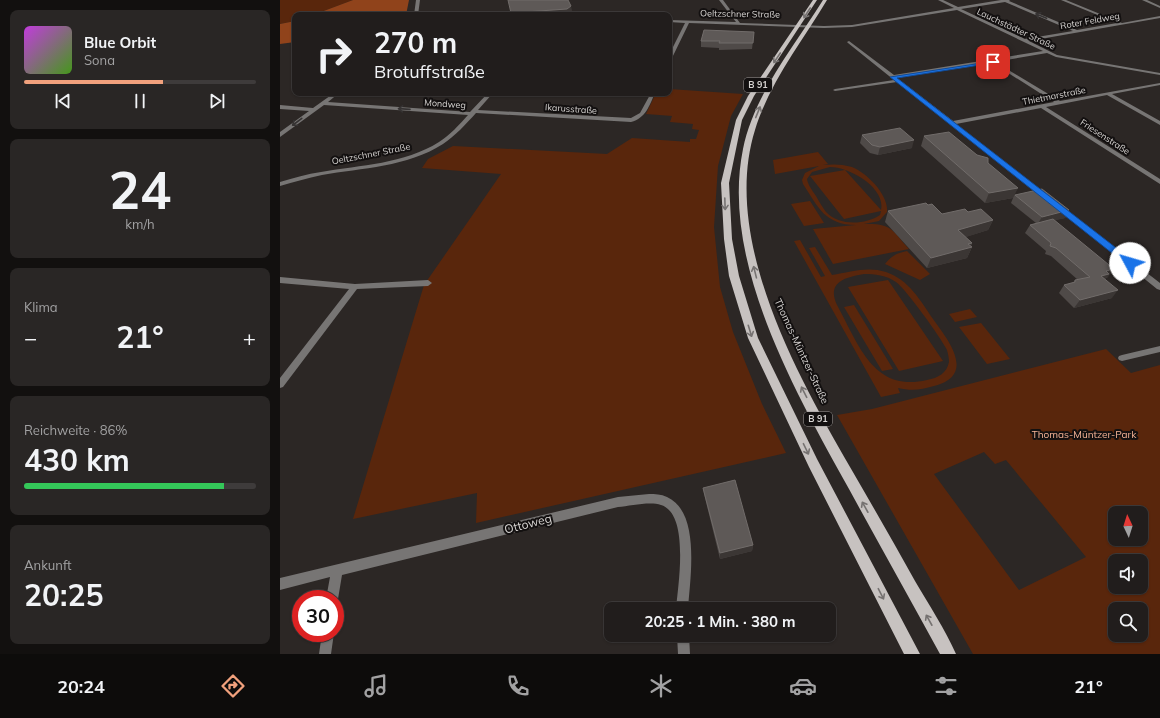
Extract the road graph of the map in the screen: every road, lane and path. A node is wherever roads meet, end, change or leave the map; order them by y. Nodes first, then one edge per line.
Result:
1 (418, 0) edge
2 (721, 0) edge
3 (815, 0) edge
4 (825, 0) edge
5 (940, 0) edge
6 (1006, 0) edge
7 (1063, 0) edge
8 (1144, 0) edge
9 (1160, 7) edge
10 (956, 9) junction
11 (416, 12) edge
12 (1160, 18) edge
13 (672, 21) edge
14 (687, 22) junction
15 (1121, 23) junction
16 (739, 24) junction
17 (798, 25) junction
18 (810, 26) junction
19 (1076, 31) junction
20 (1023, 41) junction
21 (849, 42) dead end
22 (1046, 52) junction
23 (672, 54) edge
24 (993, 62) junction
25 (1160, 74) edge
26 (895, 79) junction
27 (1160, 84) edge
28 (834, 90) dead end
29 (1108, 94) junction
30 (333, 96) edge
31 (488, 96) edge
32 (651, 96) edge
33 (323, 103) junction
34 (1059, 103) junction
35 (1041, 106) junction
36 (280, 107) edge
37 (313, 110) junction
38 (472, 112) junction
39 (952, 123) junction
40 (1160, 123) edge
41 (280, 135) edge
42 (280, 175) edge
43 (291, 180) junction
44 (1160, 182) edge
45 (280, 184) edge
46 (280, 280) edge
47 (428, 283) dead end
48 (355, 287) junction
49 (1160, 287) edge
50 (1160, 348) edge
51 (1122, 358) dead end
52 (280, 384) edge
53 (337, 570) junction
54 (280, 584) edge
55 (334, 590) edge
56 (683, 602) edge
57 (327, 642) edge
58 (683, 642) edge
59 (325, 654) edge
60 (684, 654) edge
61 (912, 654) edge
62 (948, 654) edge

1 - 11 street
2 - 16 street
3 -> 17 main road, B 91
4 - 18 main road, Thomas-Müntzer-Straße / B 91
5 - 10 street, Lauchstädter Straße
6 - 10 street, Oeltzschner Straße
19 -> 6 street
7 - 15 street
8 - 9 street
10 - 18 street, Oeltzschner Straße
10 - 20 street, Lauchstädter Straße
12 - 15 street, Roter Feldweg
13 - 14 street, Oeltzschner Straße
14 - 16 street, Oeltzschner Straße
14 - 23 street
15 - 19 street, Roter Feldweg
16 - 17 street, Oeltzschner Straße
17 - 18 street, Oeltzschner Straße
17 -> 61 main road, B 91
62 -> 18 main road, Thomas-Müntzer-Straße / B 91
19 - 20 street, Roter Feldweg
20 - 22 street, Lauchstädter Straße
21 - 26 street
22 - 24 street
22 - 25 street, Lauchstädter Straße
24 - 26 street
24 - 34 street
26 - 28 street
26 - 39 street
27 - 29 street, Thietmarstraße
29 - 34 street, Thietmarstraße
29 - 40 street
30 - 33 street
31 - 38 street, Oeltzschner Straße
32 - 38 street, Ikarusstraße
33 - 37 street
38 -> 33 street, Mondweg
34 - 35 street, Thietmarstraße
35 - 39 street, Thietmarstraße
35 - 44 street, Friesenstraße
36 - 37 street
37 -> 41 street
38 - 43 street, Oeltzschner Straße
39 - 49 street
42 - 43 street
43 - 45 street, Oeltzschner Straße
46 - 48 street
47 - 48 street
48 - 52 street
50 - 51 street
53 - 54 street, Ottoweg
53 - 55 street
53 - 56 street, Ottoweg
57 - 59 street
58 - 60 street

